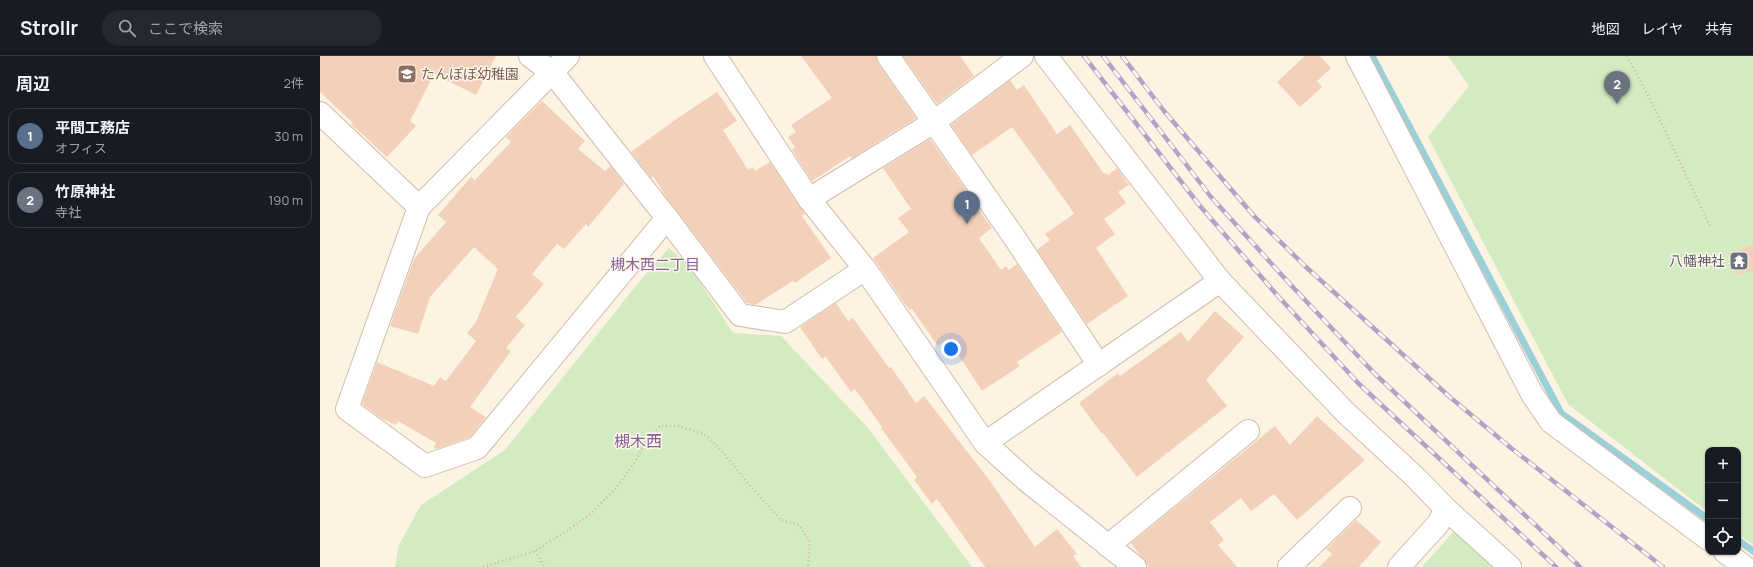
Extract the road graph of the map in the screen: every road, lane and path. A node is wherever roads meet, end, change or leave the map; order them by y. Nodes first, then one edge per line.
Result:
1 (530, 56) edge
2 (568, 56) edge
3 (715, 56) edge
4 (888, 56) edge
5 (1022, 56) edge
6 (1046, 56) edge
7 (1358, 56) edge
8 (1627, 56) edge
9 (553, 73) junction
10 (320, 113) edge
11 (934, 122) junction
12 (810, 199) junction
13 (419, 207) junction
14 (667, 218) junction
15 (1710, 226) dead end
16 (865, 269) junction
17 (1220, 281) junction
18 (1099, 365) junction
19 (1248, 431) dead end
20 (985, 443) junction
21 (1350, 508) dead end
22 (1446, 509) junction
23 (1705, 537) edge
24 (1108, 546) junction
25 (535, 551) junction
26 (1729, 555) edge
27 (1126, 565) edge
28 (483, 567) edge
29 (545, 567) edge
30 (808, 567) edge
31 (1289, 567) edge
32 (1399, 567) edge
33 (1510, 567) edge
34 (1745, 567) edge

1 - 9 street
2 - 9 street
3 - 12 street
4 - 11 street
5 - 11 street
6 - 17 street
7 - 23 street
8 - 15 path
9 - 13 street
9 - 14 street
10 - 13 street
11 - 12 street
11 - 18 street
12 - 16 street
13 - 14 street
14 - 16 street
16 - 20 street
17 - 18 street
17 - 22 street
18 - 20 street
19 - 24 street
20 - 24 street
21 - 31 street
22 - 32 street
22 - 33 street
24 - 27 street
25 - 28 path
25 - 29 path
25 - 30 path
26 - 34 street

